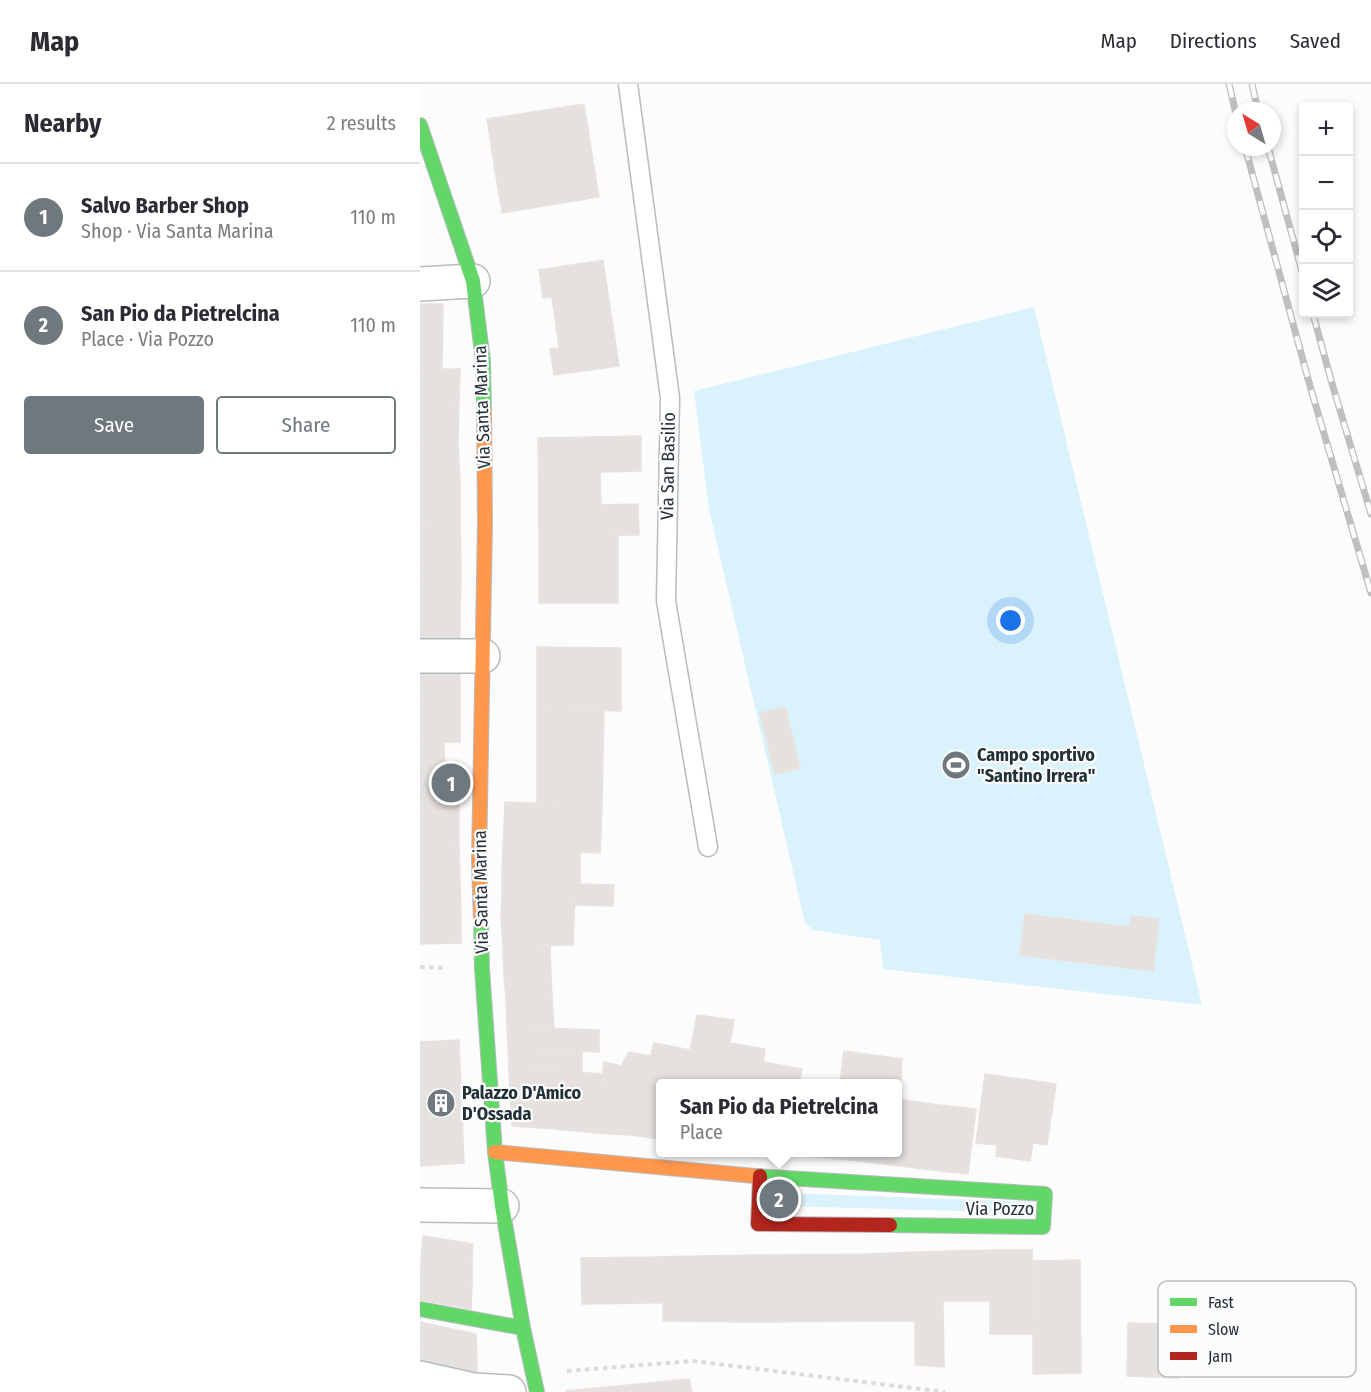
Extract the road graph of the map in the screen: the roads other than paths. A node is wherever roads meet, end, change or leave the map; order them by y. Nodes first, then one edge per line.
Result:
1 (628, 84) edge
2 (420, 125) edge
3 (473, 281) junction
4 (420, 284) edge
5 (420, 656) edge
6 (483, 656) junction
7 (708, 848) dead end
8 (495, 1152) junction
9 (760, 1176) junction
10 (420, 1205) edge
11 (502, 1206) junction
12 (420, 1309) edge
13 (524, 1328) junction
14 (420, 1378) edge
15 (521, 1384) edge
16 (537, 1392) edge

1 - 7 lane, Via San Basilio
2 - 3 street, Via Santa Marina
3 - 4 street
3 - 6 street, Via Santa Marina
5 - 6 street
6 - 8 street, Via Santa Marina
8 - 9 street, Via Pozzo
8 - 11 street, Via Santa Marina
9 - 9 street, Via Pozzo
10 - 11 street
11 - 13 street, Via Santa Marina
12 - 13 street
13 - 15 street, Via Santa Marina
14 - 15 street
15 - 16 street, Via Santa Marina

